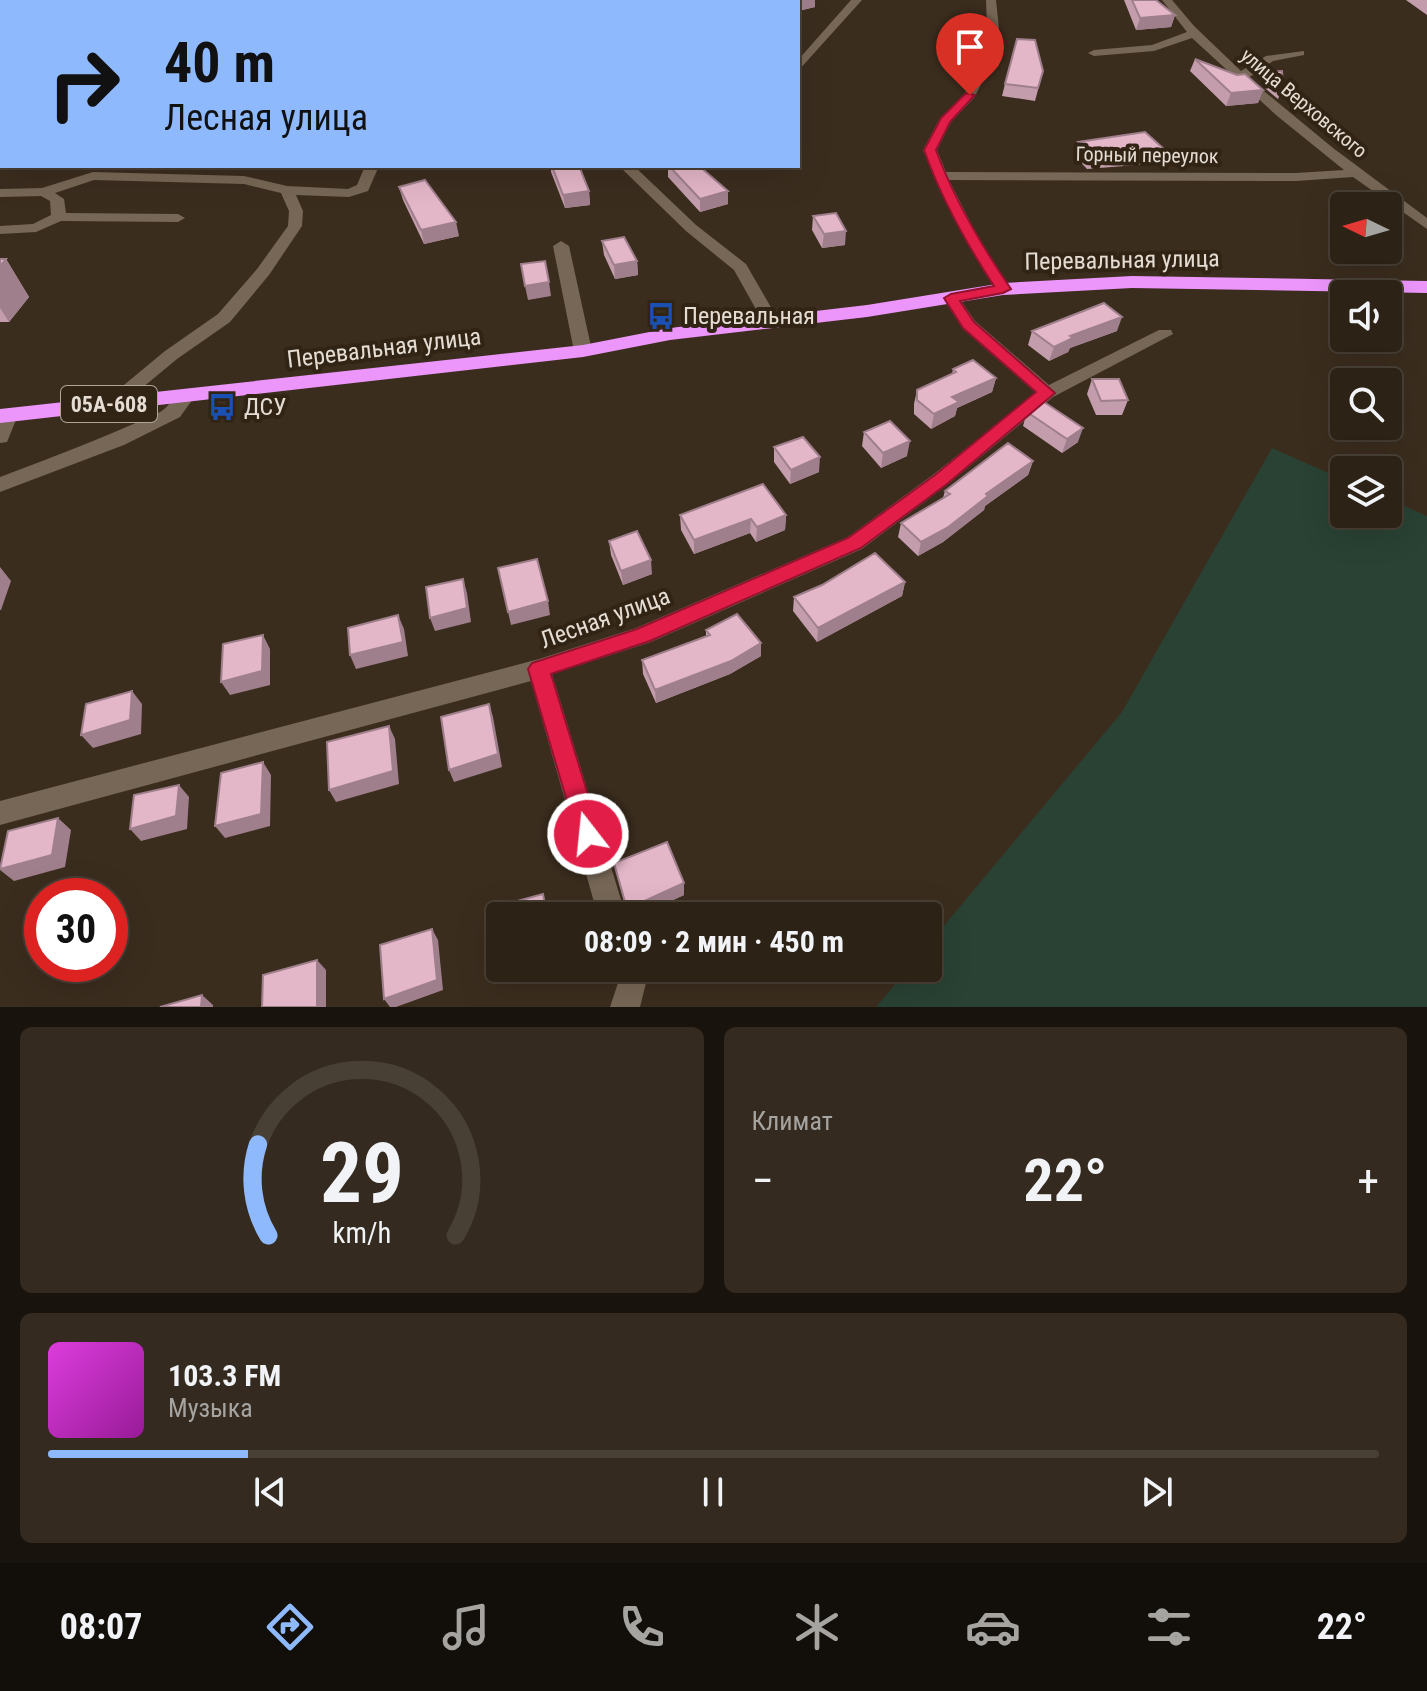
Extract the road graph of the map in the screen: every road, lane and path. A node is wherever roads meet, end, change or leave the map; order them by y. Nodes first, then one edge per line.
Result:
1 (857, 0) edge
2 (991, 0) edge
3 (1167, 0) edge
4 (1196, 34) junction
5 (1094, 53) dead end
6 (1300, 53) dead end
7 (800, 65) edge
8 (1241, 77) junction
9 (110, 168) edge
10 (371, 168) edge
11 (628, 168) edge
12 (1354, 173) junction
13 (93, 176) junction
14 (940, 176) junction
15 (287, 190) junction
16 (43, 192) junction
17 (0, 193) edge
18 (59, 217) junction
19 (178, 218) dead end
20 (1427, 225) edge
21 (0, 230) edge
22 (561, 246) dead end
23 (1427, 287) edge
24 (1003, 289) junction
25 (951, 298) junction
26 (772, 323) junction
27 (1165, 334) dead end
28 (583, 351) junction
29 (1047, 393) junction
30 (186, 396) junction
31 (113, 403) junction
32 (5, 416) edge
33 (0, 437) edge
34 (0, 485) edge
35 (539, 669) junction
36 (0, 813) edge
37 (608, 902) edge
38 (632, 982) edge
39 (625, 1007) edge

1 - 7 street
2 - 14 street
3 - 4 street, улица Верховского
4 - 5 street
4 - 8 street, улица Верховского
6 - 8 street
8 - 12 street, улица Верховского
9 - 13 street
10 - 15 street
11 - 26 street
12 - 14 street, Горный переулок
12 - 20 street, улица Верховского
13 - 15 street
13 - 16 street
14 - 24 street
15 - 31 street
16 - 17 street
16 - 18 street
18 - 19 street
18 - 21 street
22 - 28 street
23 - 24 highway, Перевальная улица / 05А-608
24 - 25 highway, Перевальная улица / 05А-608
25 - 26 highway, Перевальная улица / 05А-608
25 - 29 street
26 - 28 highway, Перевальная улица / 05А-608
27 - 29 street, Лесная улица
28 - 30 highway, Перевальная улица / 05А-608
29 - 35 street, Лесная улица
30 - 31 highway, Перевальная улица / 05А-608
30 - 34 street
31 - 32 highway, Перевальная улица / 05А-608
32 - 33 street
35 - 36 street, Лесная улица
35 - 37 street
38 - 39 street

